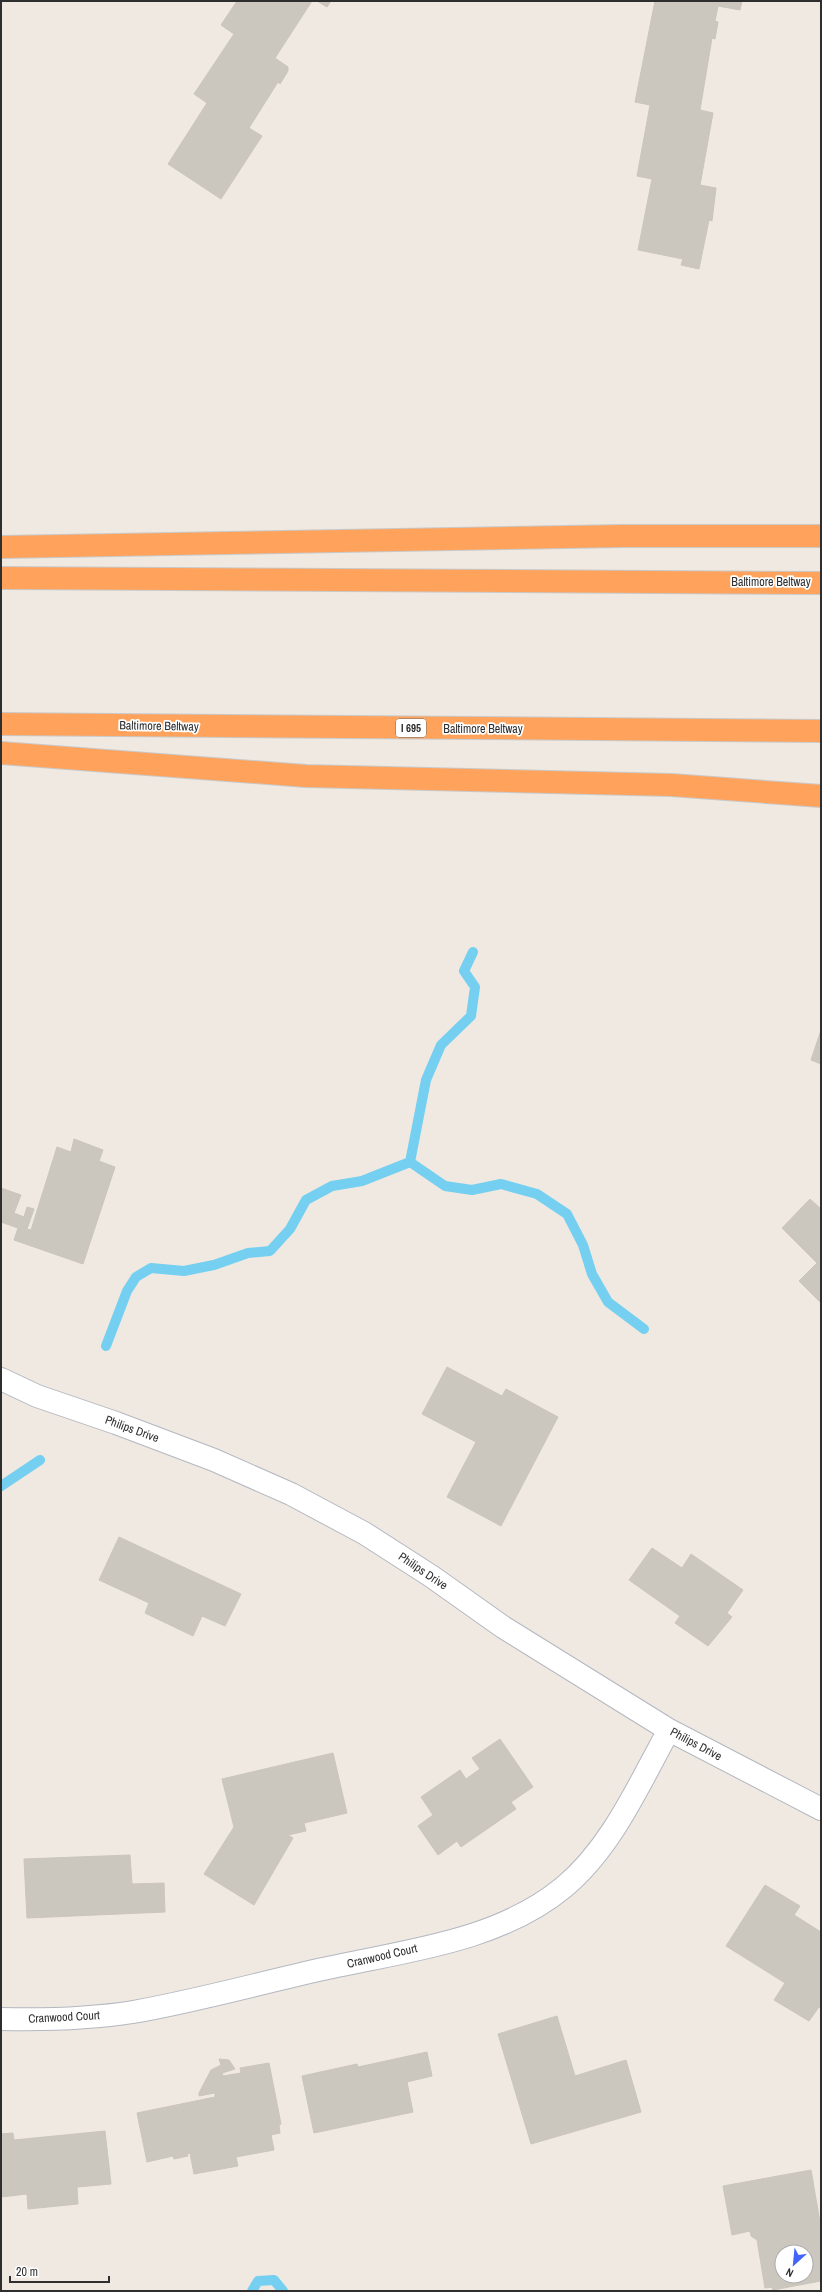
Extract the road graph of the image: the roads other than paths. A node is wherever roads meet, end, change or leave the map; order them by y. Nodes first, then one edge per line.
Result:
1 (821, 536) edge
2 (1, 547) edge
3 (1, 578) edge
4 (821, 583) edge
5 (1, 724) edge
6 (821, 731) edge
7 (1, 753) edge
8 (821, 796) edge
9 (1, 1380) edge
10 (668, 1730) junction
11 (821, 1809) edge
12 (1, 2019) edge

1 - 2 highway
3 - 4 highway, Baltimore Beltway
5 - 6 highway, Baltimore Beltway / I 695
7 - 8 highway
9 - 10 street, Philips Drive
10 - 11 street, Philips Drive
10 - 12 street, Cranwood Court

